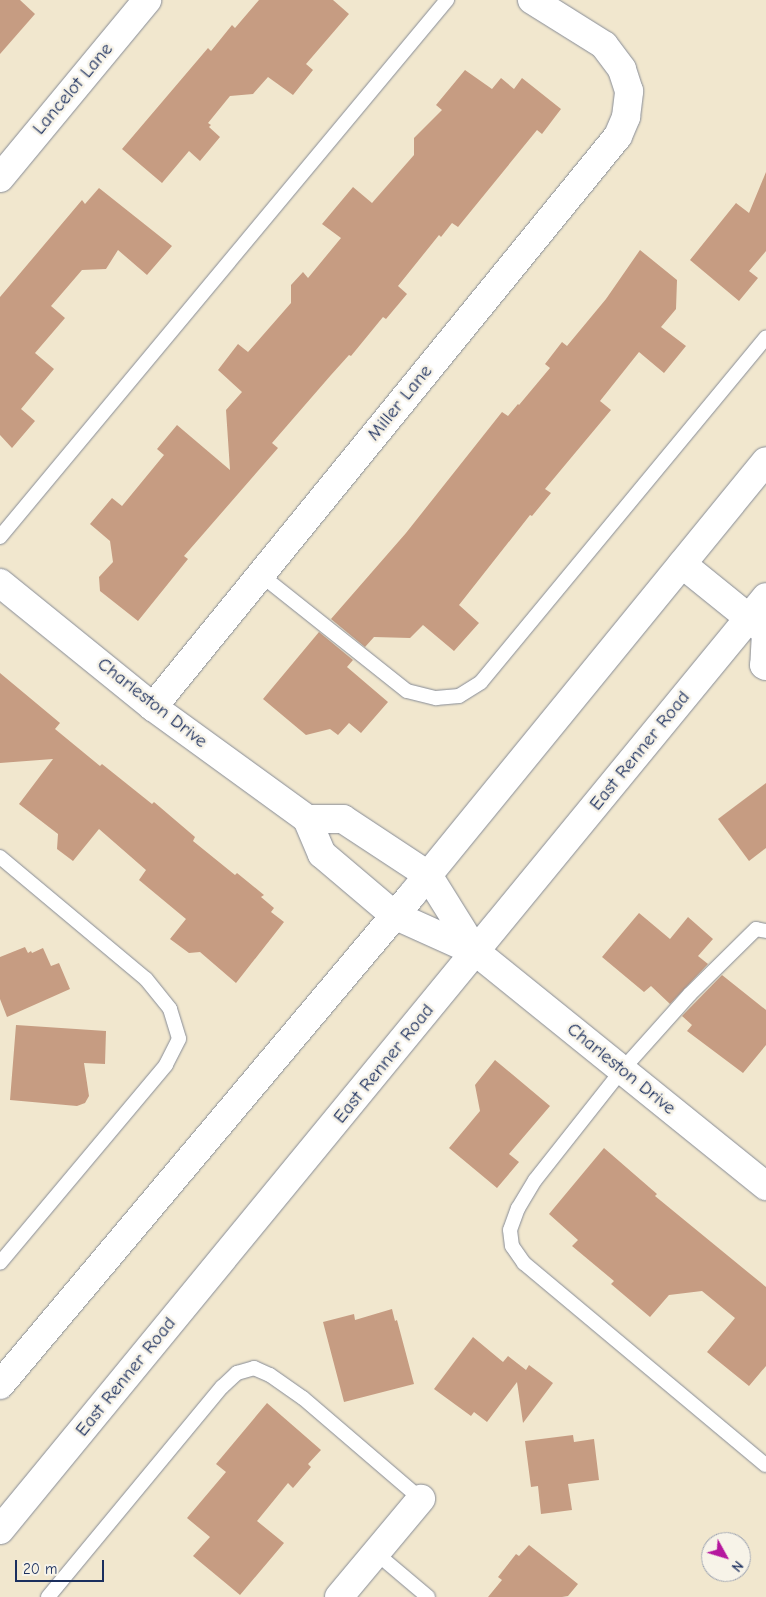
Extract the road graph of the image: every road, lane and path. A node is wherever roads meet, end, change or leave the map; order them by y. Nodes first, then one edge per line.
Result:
1 (147, 0) edge
2 (447, 0) edge
3 (532, 0) edge
4 (0, 178) edge
5 (766, 337) edge
6 (766, 460) edge
7 (0, 537) edge
8 (682, 564) junction
9 (261, 575) junction
10 (0, 584) edge
11 (766, 597) edge
12 (760, 628) edge
13 (766, 666) edge
14 (153, 707) junction
15 (307, 819) junction
16 (0, 857) edge
17 (428, 876) junction
18 (394, 915) junction
19 (766, 931) edge
20 (476, 952) junction
21 (622, 1070) junction
22 (766, 1186) edge
23 (0, 1264) edge
24 (0, 1385) edge
25 (766, 1465) edge
26 (421, 1499) joint
27 (0, 1530) edge
28 (376, 1553) junction
29 (48, 1597) edge
30 (339, 1597) edge
31 (428, 1597) edge

1 - 4 street, Lancelot Lane
2 - 7 lane
3 - 9 street, Miller Lane
5 - 9 lane
6 - 8 street
8 - 12 street
8 - 17 street
9 - 14 street, Miller Lane
10 - 14 street, Charleston Drive
11 - 12 street, East Renner Road
12 - 13 street
12 - 20 street, East Renner Road
14 - 15 street, Charleston Drive
15 - 17 street, Charleston Drive
15 - 18 street, Charleston Drive
16 - 23 lane
17 - 18 street
17 - 20 street, Charleston Drive
18 - 20 street, Charleston Drive
18 - 24 street
19 - 21 lane
20 - 21 street, Charleston Drive
20 - 27 street, East Renner Road
21 - 22 street, Charleston Drive
21 - 25 lane
26 - 28 street
26 - 29 lane
28 - 30 street
28 - 31 lane

